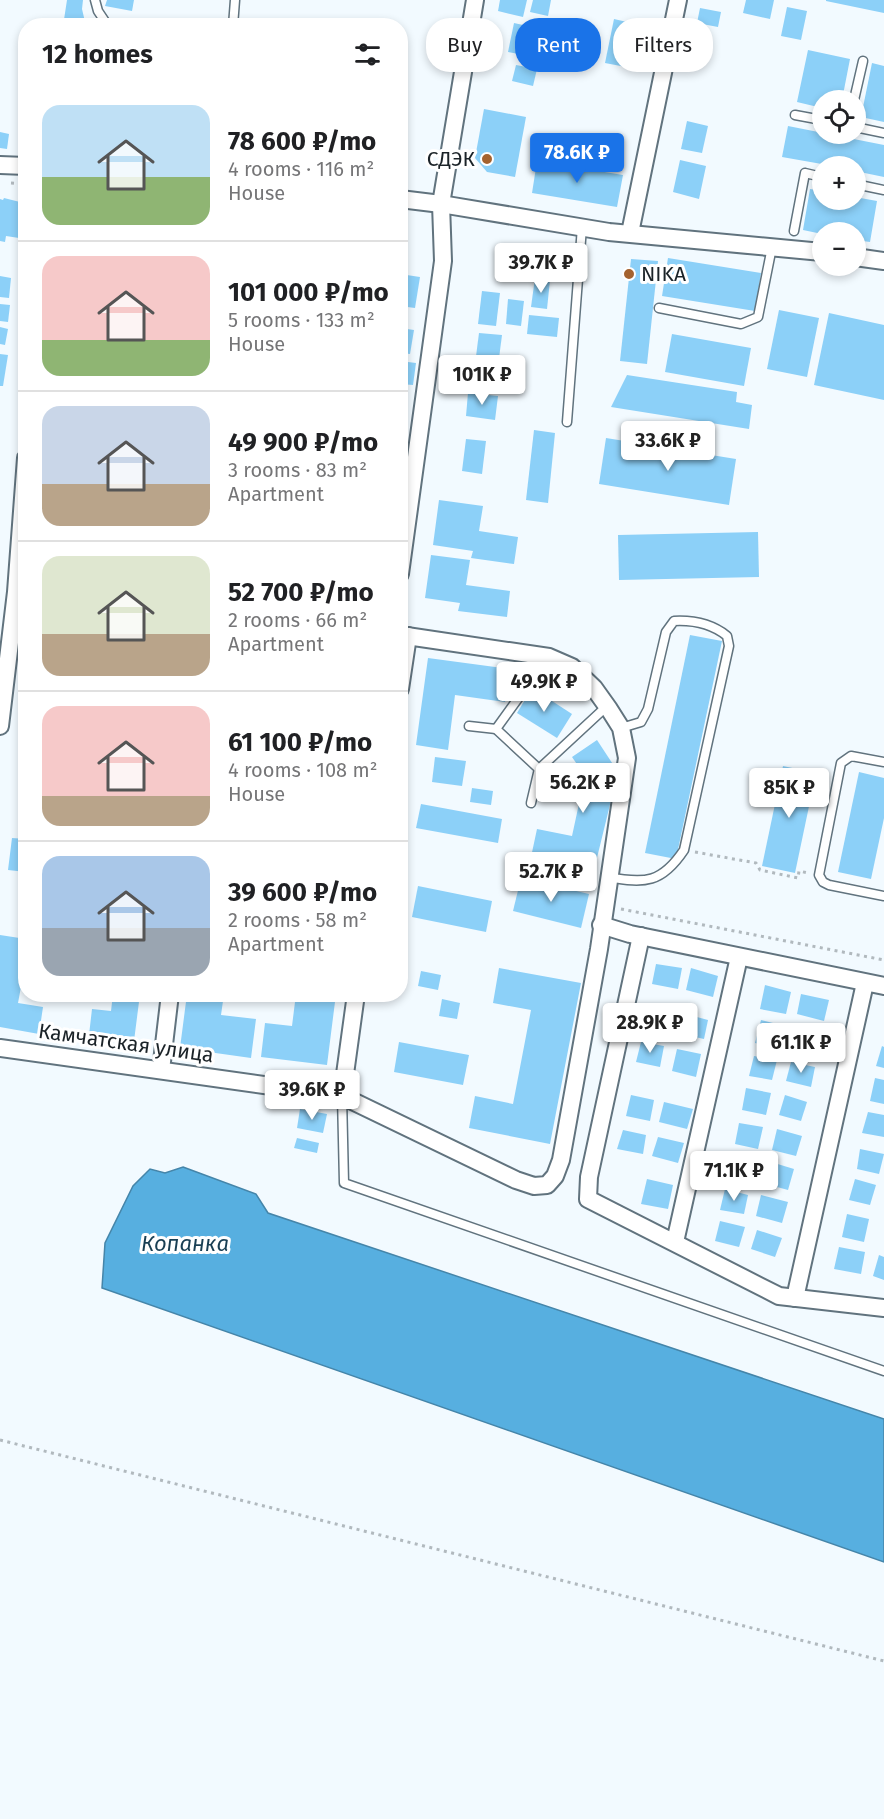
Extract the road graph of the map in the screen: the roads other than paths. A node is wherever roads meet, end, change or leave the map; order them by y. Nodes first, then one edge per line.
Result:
1 (95, 0) edge
2 (235, 0) edge
3 (475, 0) edge
4 (678, 0) edge
5 (103, 18) edge
6 (234, 18) edge
7 (863, 61) dead end
8 (856, 90) edge
9 (795, 115) dead end
10 (812, 118) edge
11 (866, 129) edge
12 (884, 133) edge
13 (0, 165) edge
14 (18, 166) edge
15 (812, 175) edge
16 (866, 186) edge
17 (884, 190) edge
18 (408, 200) edge
19 (441, 204) junction
20 (582, 227) junction
21 (794, 231) dead end
22 (630, 234) junction
23 (772, 247) junction
24 (812, 251) edge
25 (866, 259) edge
26 (884, 261) edge
27 (659, 309) dead end
28 (567, 422) dead end
29 (408, 516) edge
30 (18, 612) edge
31 (408, 637) edge
32 (549, 657) junction
33 (606, 706) junction
34 (0, 726) edge
35 (469, 726) dead end
36 (621, 728) junction
37 (496, 729) junction
38 (884, 762) edge
39 (539, 770) junction
40 (531, 803) dead end
41 (608, 877) junction
42 (884, 896) edge
43 (601, 925) junction
44 (641, 936) junction
45 (739, 957) junction
46 (865, 982) junction
47 (884, 986) edge
48 (169, 1002) edge
49 (355, 1002) edge
50 (0, 1048) edge
51 (161, 1070) junction
52 (342, 1096) junction
53 (675, 1242) junction
54 (795, 1298) junction
55 (884, 1308) edge
56 (884, 1371) edge

1 - 5 lane
2 - 6 lane
3 - 19 street
4 - 22 street
7 - 8 lane
9 - 10 lane
11 - 12 lane
13 - 14 street
15 - 21 lane
16 - 17 lane
18 - 19 street
19 - 20 street
19 - 29 street
20 - 22 street
20 - 28 lane
22 - 23 street
23 - 24 street
23 - 27 lane
25 - 26 street
30 - 34 street
31 - 32 street
32 - 33 street
32 - 37 lane
33 - 36 street
33 - 39 lane
35 - 37 lane
36 - 41 street
36 - 41 lane
37 - 39 lane
38 - 42 lane
39 - 40 lane
41 - 43 street
43 - 44 street
43 - 52 street, Камчатская улица
44 - 45 street
44 - 53 street
45 - 46 street
45 - 53 street
46 - 47 street
46 - 54 street
48 - 51 street
49 - 52 street
50 - 51 street, Камчатская улица
51 - 52 street, Камчатская улица
52 - 56 lane
53 - 54 street
54 - 55 street

